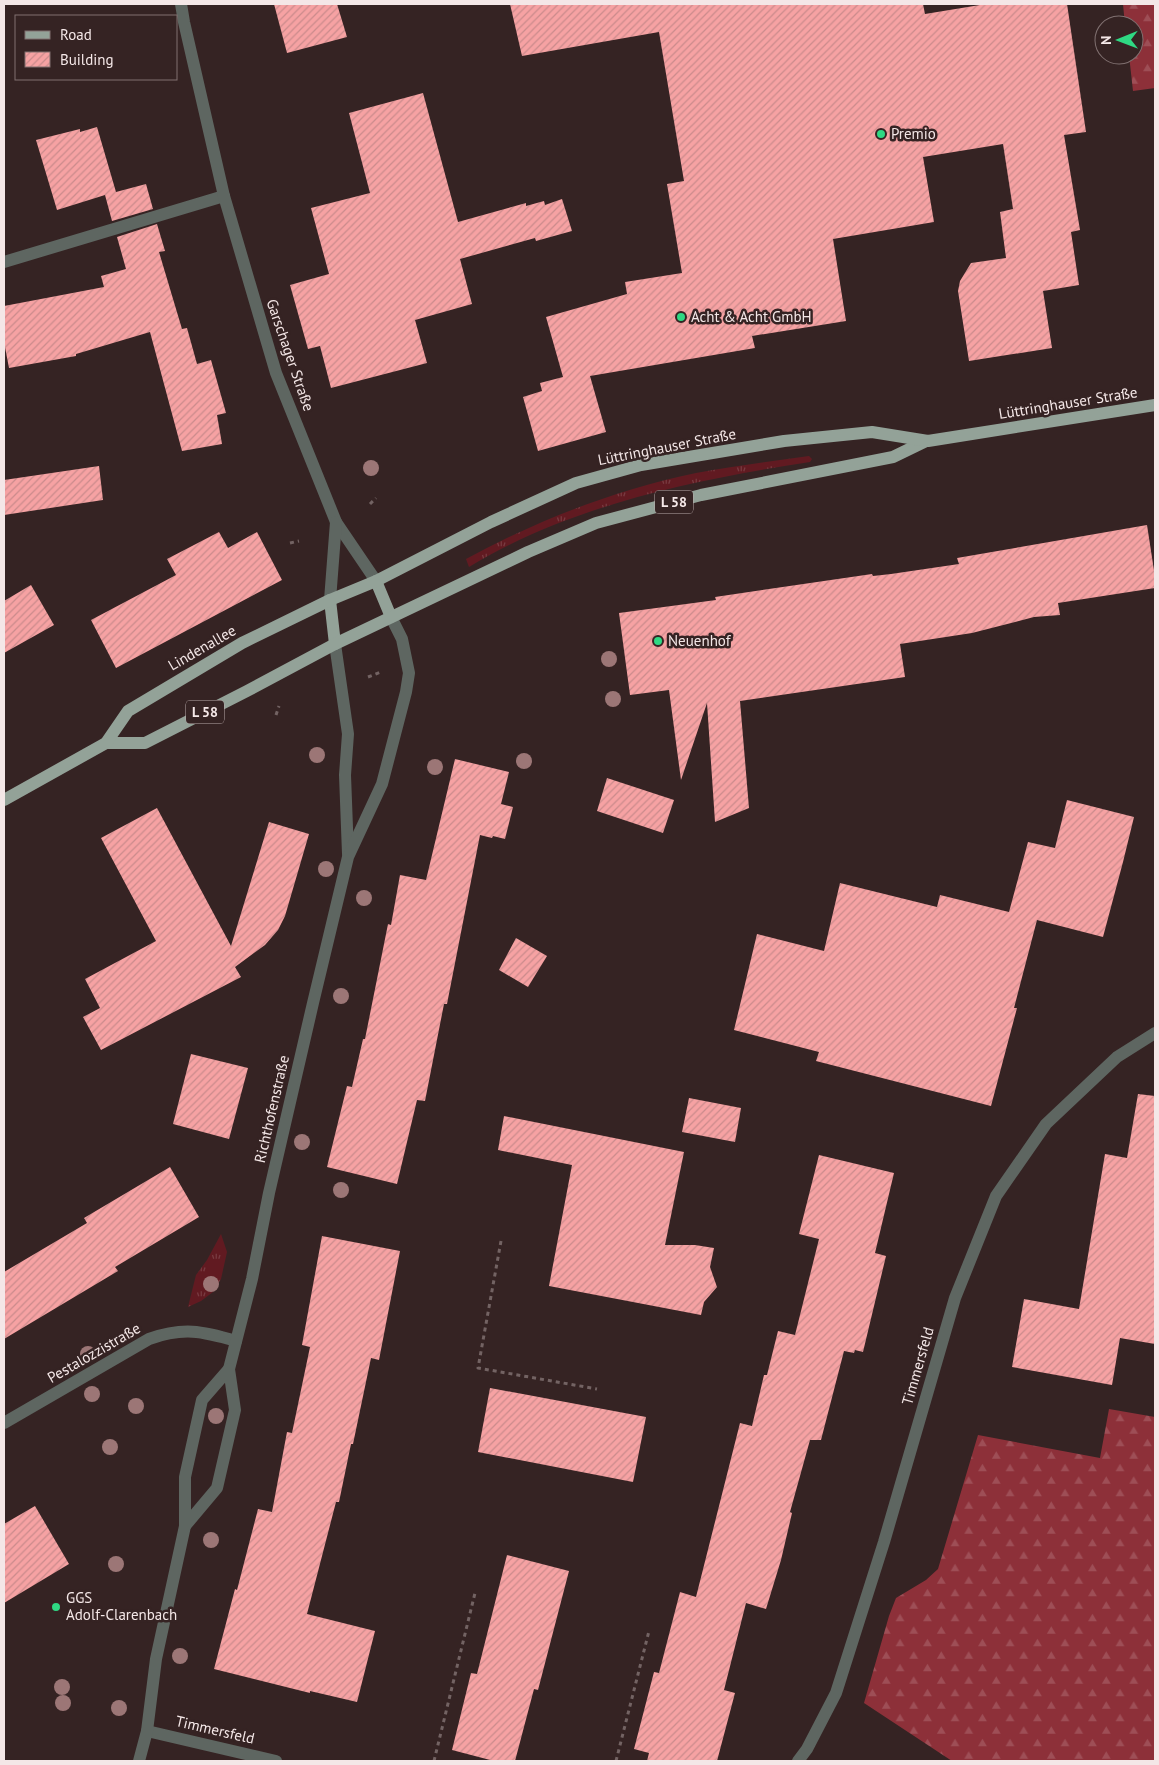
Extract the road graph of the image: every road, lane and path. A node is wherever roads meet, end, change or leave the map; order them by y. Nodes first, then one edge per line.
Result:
1 (181, 4) edge
2 (224, 196) junction
3 (4, 262) edge
4 (1155, 405) edge
5 (926, 442) junction
6 (376, 498) dead end
7 (370, 504) dead end
8 (336, 522) junction
9 (299, 541) dead end
10 (290, 543) dead end
11 (376, 582) junction
12 (330, 600) junction
13 (391, 617) junction
14 (334, 644) junction
15 (384, 671) dead end
16 (367, 677) dead end
17 (106, 743) junction
18 (4, 800) edge
19 (348, 857) junction
20 (1155, 1033) edge
21 (501, 1241) dead end
22 (236, 1341) junction
23 (229, 1369) junction
24 (597, 1389) dead end
25 (4, 1423) edge
26 (185, 1526) junction
27 (475, 1593) dead end
28 (650, 1631) dead end
29 (147, 1731) junction
30 (139, 1761) edge
31 (276, 1761) edge
32 (434, 1761) edge
33 (616, 1761) edge
34 (798, 1761) edge

1 - 2 street, Garschager Straße
2 - 3 street
2 - 8 street, Garschager Straße
4 - 5 main road, Lüttringhauser Straße / L 58
5 - 11 main road, Lüttringhauser Straße / L 58
5 - 13 main road, Lüttringhauser Straße / L 58
6 - 7 path
8 - 11 street, Garschager Straße
8 - 12 street, Garschager Straße
9 - 10 path
11 - 12 main road, L 58
11 - 13 main road
12 - 14 main road
12 - 17 main road, Lindenallee / L 58
13 - 14 main road, L 58
13 - 19 street, Richthofenstraße
14 - 17 main road, Lindenallee / L 58
14 - 19 street, Richthofenstraße
15 - 16 path
17 - 18 main road, Lindenallee / L 58
19 - 22 street, Richthofenstraße
20 - 34 street, Timmersfeld
21 - 24 path
22 - 23 street, Richthofenstraße
22 - 25 street, Pestalozzistraße
23 - 26 street, Richthofenstraße
23 - 26 street, Richthofenstraße
26 - 29 street, Richthofenstraße
27 - 32 path
28 - 33 path
29 - 30 street, Richthofenstraße
29 - 31 street, Timmersfeld

